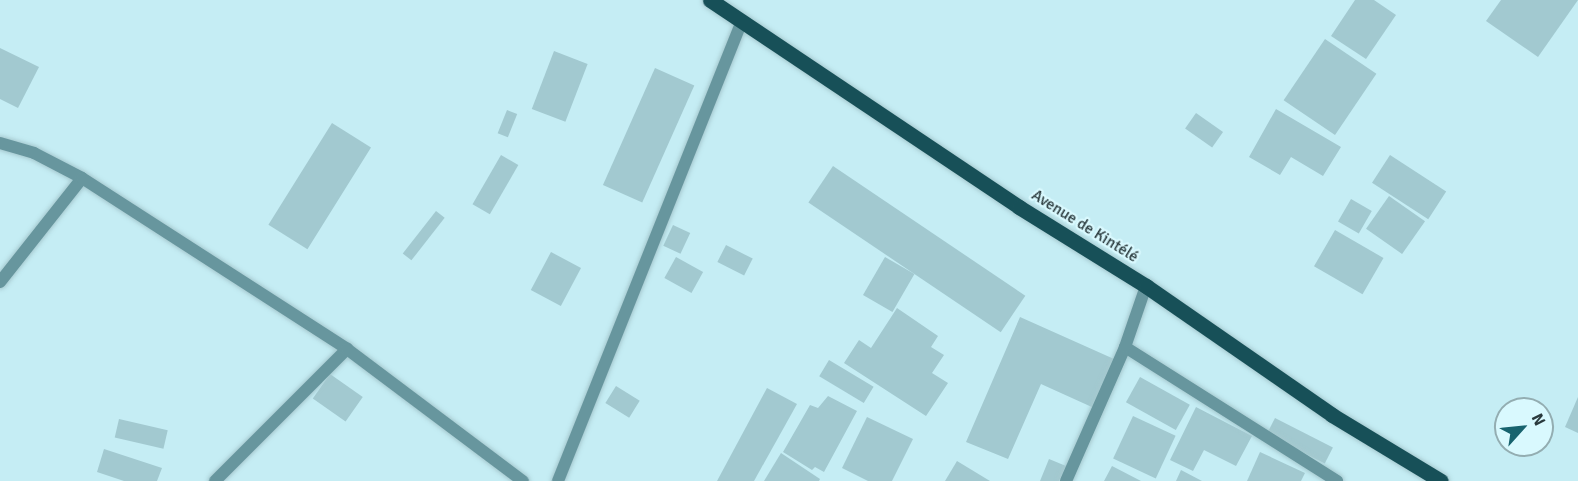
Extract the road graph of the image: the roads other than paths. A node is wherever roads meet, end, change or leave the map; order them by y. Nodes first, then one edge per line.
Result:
1 (710, 0) edge
2 (742, 22) junction
3 (0, 144) edge
4 (82, 178) junction
5 (0, 282) edge
6 (1146, 286) junction
7 (1125, 347) junction
8 (347, 349) junction
9 (215, 481) edge
10 (523, 481) edge
11 (558, 481) edge
12 (1066, 481) edge
13 (1336, 481) edge
14 (1441, 481) edge

1 - 2 main road, Avenue de Kintélé
2 - 6 main road, Avenue de Kintélé
2 - 11 street
3 - 4 street
4 - 5 street
4 - 8 street
6 - 7 street
6 - 14 main road, Avenue de Kintélé
7 - 12 street
7 - 13 street
8 - 9 street
8 - 10 street

